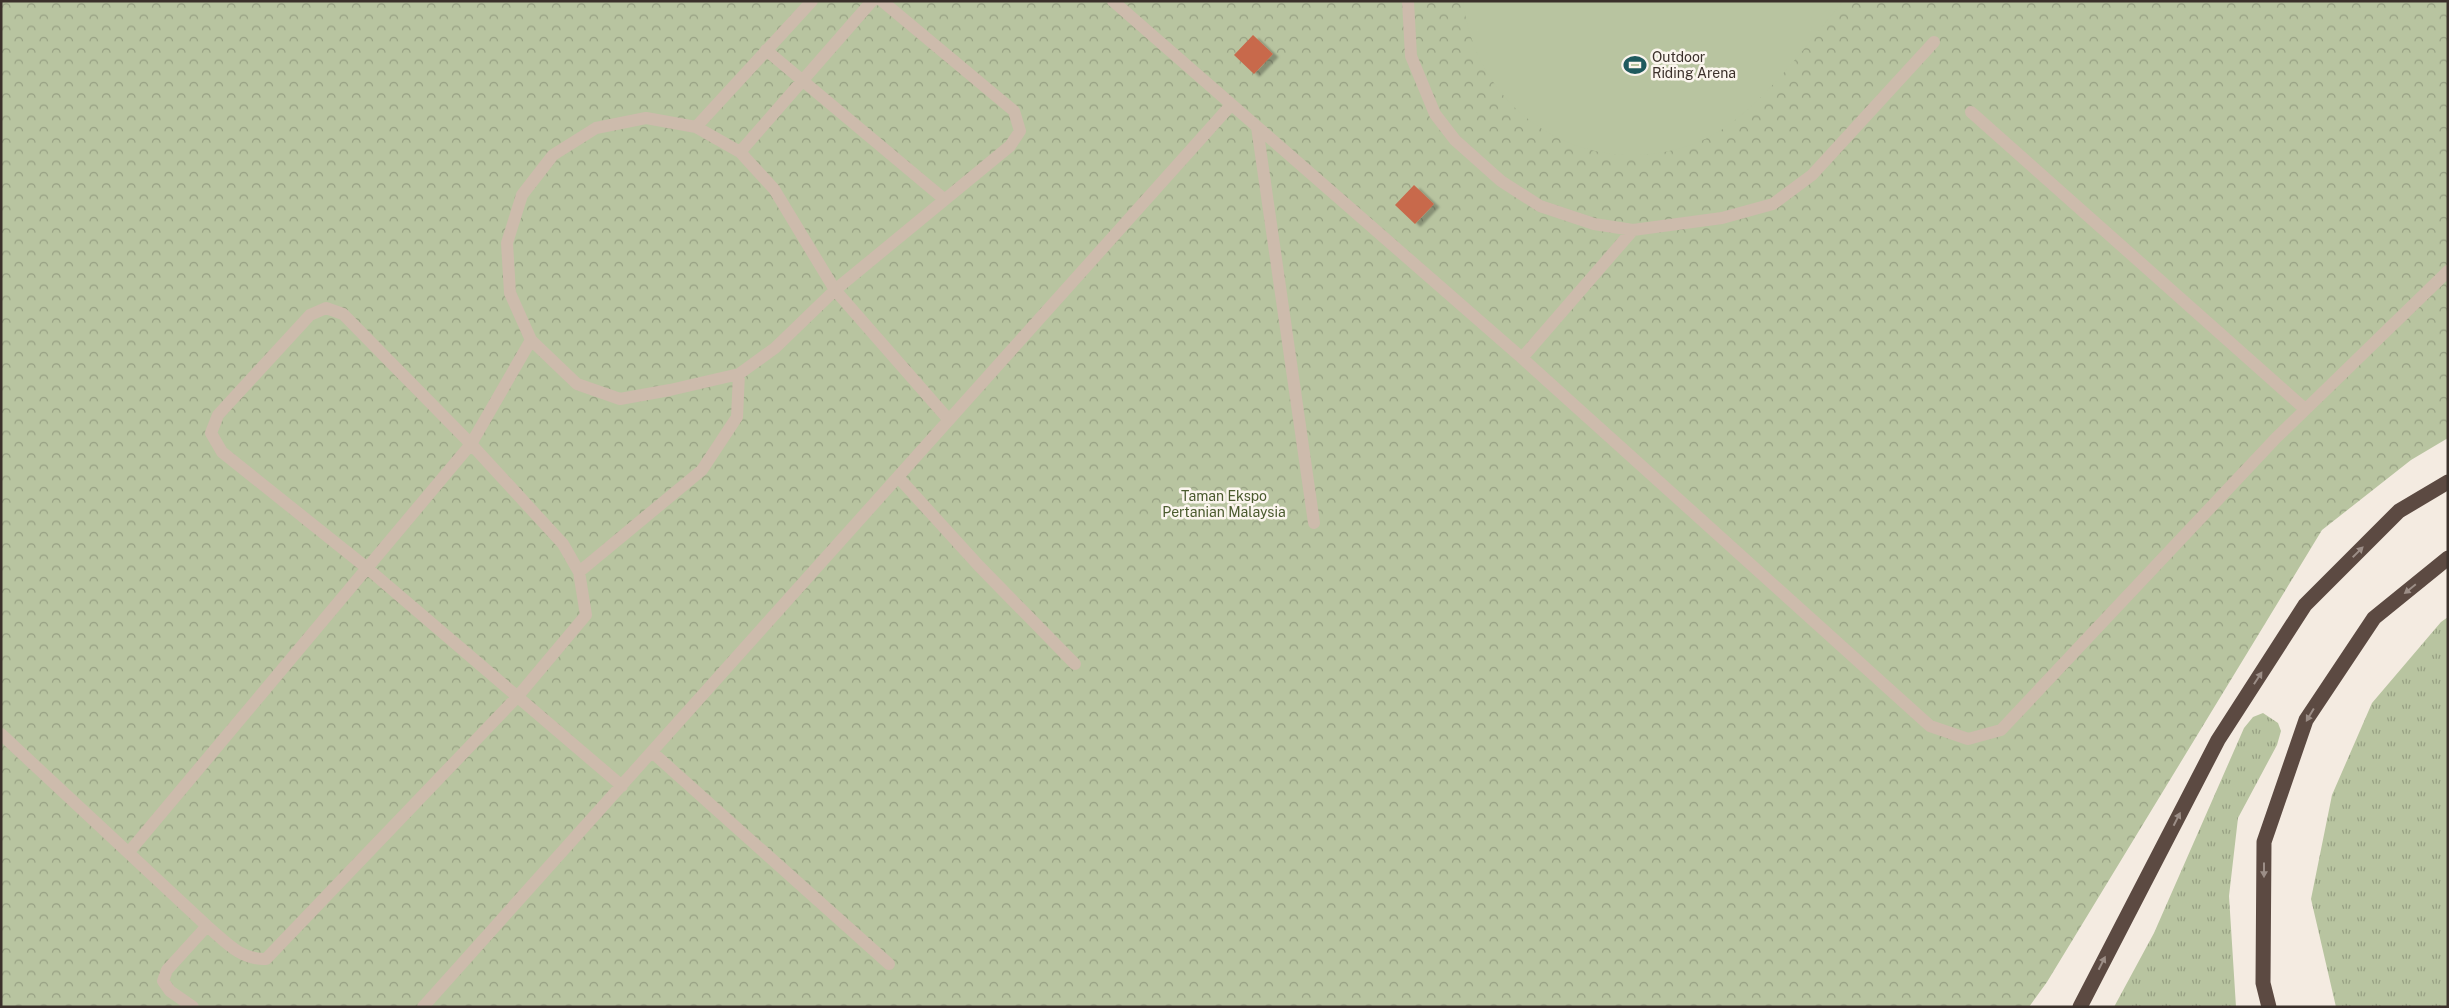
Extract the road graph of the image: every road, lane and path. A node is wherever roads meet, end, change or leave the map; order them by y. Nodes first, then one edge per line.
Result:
1 (812, 1) edge
2 (872, 1) edge
3 (882, 1) edge
4 (1113, 1) edge
5 (1408, 1) edge
6 (1934, 42) dead end
7 (766, 50) junction
8 (802, 82) junction
9 (1232, 105) junction
10 (1971, 112) dead end
11 (696, 127) junction
12 (1257, 127) junction
13 (740, 152) junction
14 (944, 199) junction
15 (1633, 230) junction
16 (2448, 271) edge
17 (834, 290) junction
18 (530, 340) junction
19 (1522, 358) junction
20 (739, 374) junction
21 (2305, 409) junction
22 (949, 420) junction
23 (471, 444) junction
24 (898, 477) junction
25 (2448, 482) edge
26 (1314, 522) dead end
27 (2448, 558) edge
28 (368, 568) junction
29 (579, 572) junction
30 (1075, 664) dead end
31 (518, 696) junction
32 (1, 734) edge
33 (652, 752) junction
34 (622, 786) junction
35 (129, 852) junction
36 (206, 926) junction
37 (889, 964) dead end
38 (193, 1007) edge
39 (422, 1007) edge
40 (2080, 1007) edge
41 (2269, 1007) edge

1 - 7 street
2 - 8 street
3 - 14 street
4 - 9 street
5 - 15 street
6 - 15 street
7 - 8 street
7 - 11 street
8 - 13 street
8 - 14 street
9 - 12 street
9 - 22 street
10 - 21 street
11 - 13 street
11 - 18 street
12 - 19 street
12 - 26 street
13 - 17 street
14 - 17 street
15 - 19 street
16 - 21 street
17 - 20 street
17 - 22 street
18 - 20 street
18 - 23 street
19 - 21 street
20 - 29 street
22 - 24 street
23 - 28 street
23 - 28 street
23 - 29 street
24 - 30 street
24 - 33 street
40 -> 25 highway
27 -> 41 highway
28 - 31 street
28 - 35 street
29 - 31 street
31 - 34 street
31 - 36 street
32 - 35 street
33 - 34 street
33 - 37 street
34 - 39 street
35 - 36 street
36 - 38 street

